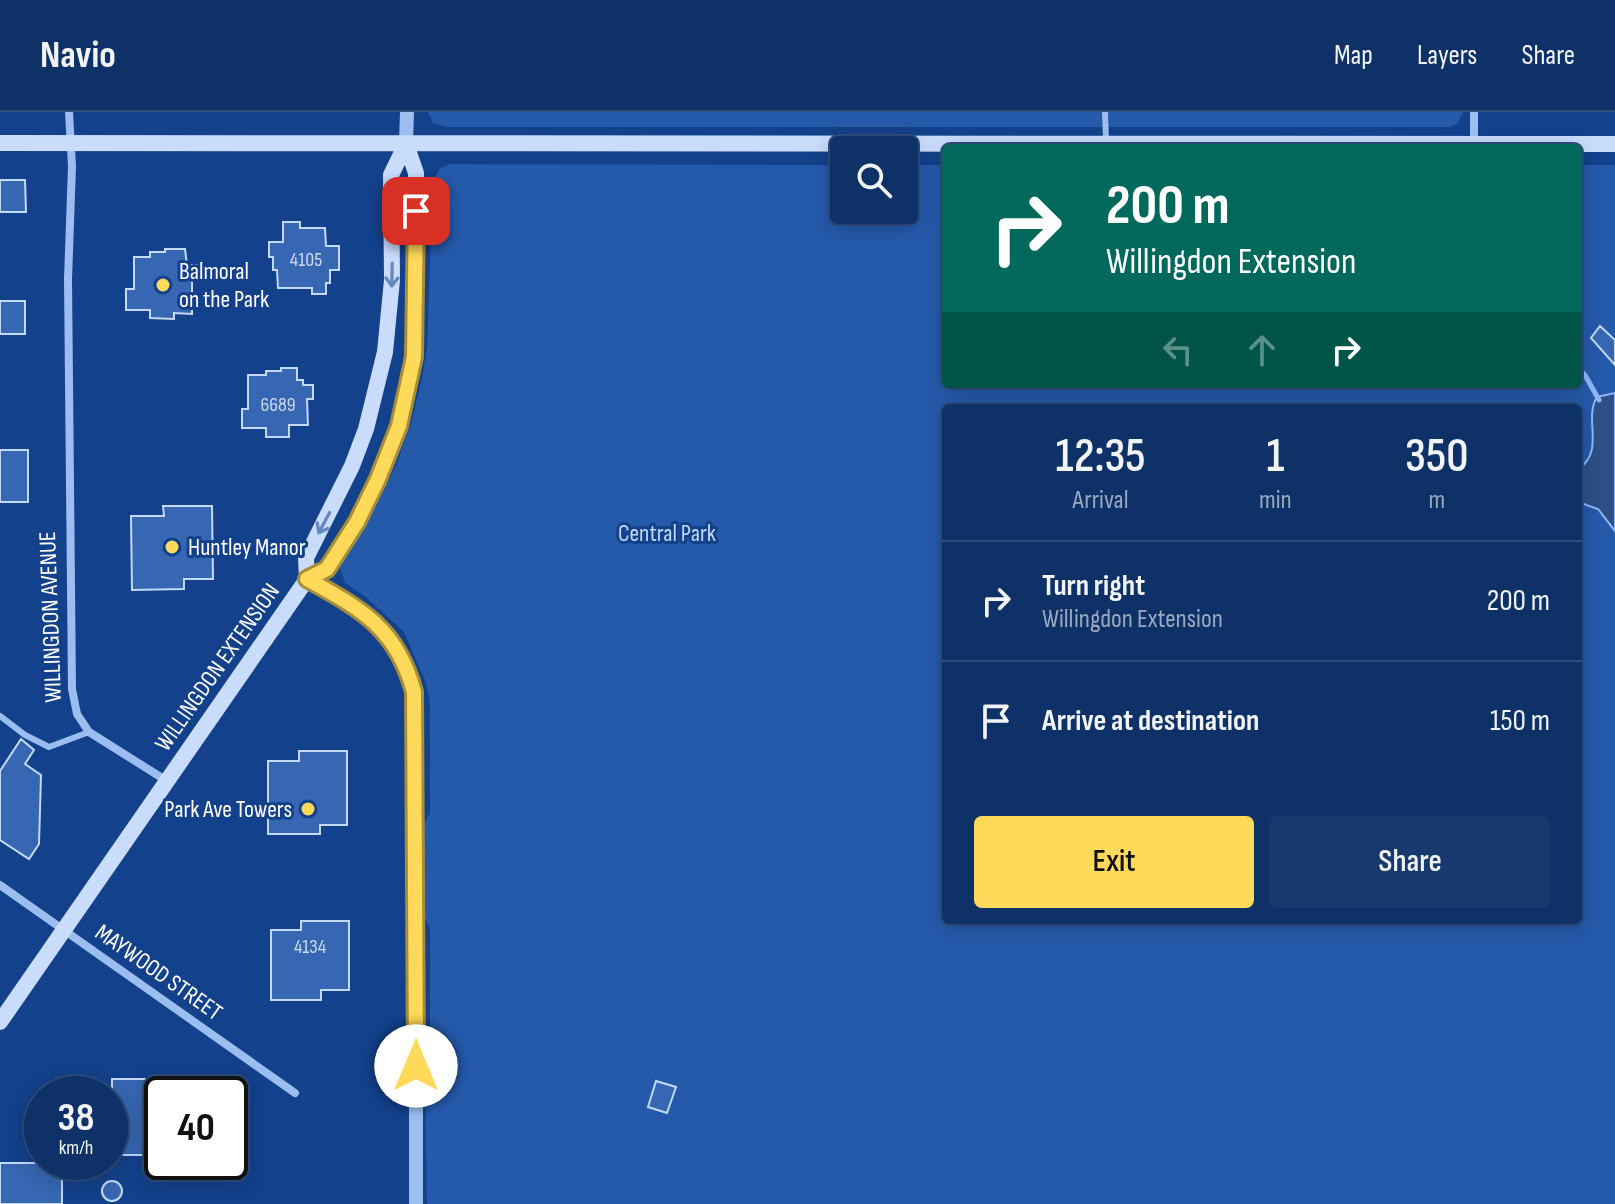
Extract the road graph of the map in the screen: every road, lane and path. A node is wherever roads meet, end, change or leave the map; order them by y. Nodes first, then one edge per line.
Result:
1 (69, 112) edge
2 (407, 112) edge
3 (1105, 112) edge
4 (1474, 112) edge
5 (0, 143) edge
6 (71, 143) junction
7 (406, 144) junction
8 (1106, 144) junction
9 (1474, 144) junction
10 (1615, 144) edge
11 (307, 579) junction
12 (0, 716) edge
13 (89, 732) junction
14 (167, 782) junction
15 (0, 885) edge
16 (64, 931) junction
17 (0, 1022) edge
18 (295, 1093) dead end
19 (416, 1204) edge

1 - 6 street, WILLINGDON AVENUE
2 - 7 street
3 - 8 lane
4 - 9 street
5 - 6 main road
6 - 7 main road
6 - 13 street, WILLINGDON AVENUE
7 - 8 main road
7 -> 11 main road, WILLINGDON EXTENSION
7 - 11 main road, WILLINGDON EXTENSION
8 - 9 main road
9 - 10 main road
11 - 14 main road, WILLINGDON EXTENSION
11 - 19 street
12 - 13 lane
13 - 14 street
14 - 16 main road
15 - 16 street, MAYWOOD STREET
16 - 17 main road
16 - 18 street, MAYWOOD STREET

